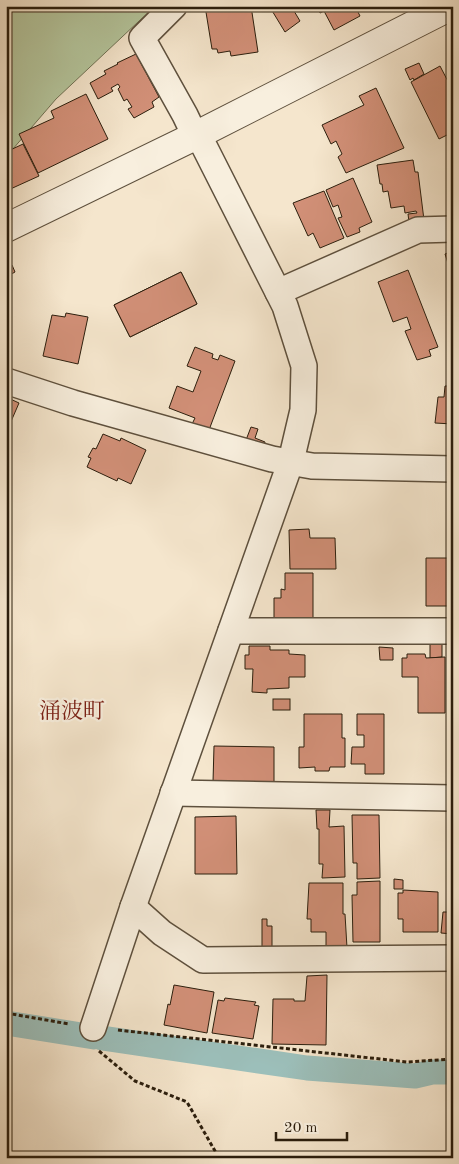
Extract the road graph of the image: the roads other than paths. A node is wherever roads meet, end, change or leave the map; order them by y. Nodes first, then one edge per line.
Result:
1 (174, 6) edge
2 (451, 6) edge
3 (195, 136) junction
4 (6, 228) edge
5 (453, 229) edge
6 (278, 292) junction
7 (6, 381) edge
8 (291, 461) junction
9 (453, 469) edge
10 (231, 631) junction
11 (453, 631) edge
12 (173, 794) junction
13 (453, 798) edge
14 (133, 907) junction
15 (453, 958) edge
16 (92, 1028) road end

1 - 3 street
2 - 3 street
3 - 4 street
3 - 6 street
5 - 6 street
6 - 8 street
7 - 8 street
8 - 9 street
8 - 10 street
10 - 11 street
10 - 12 street
12 - 13 street
12 - 14 street
14 - 15 street
14 - 16 street

